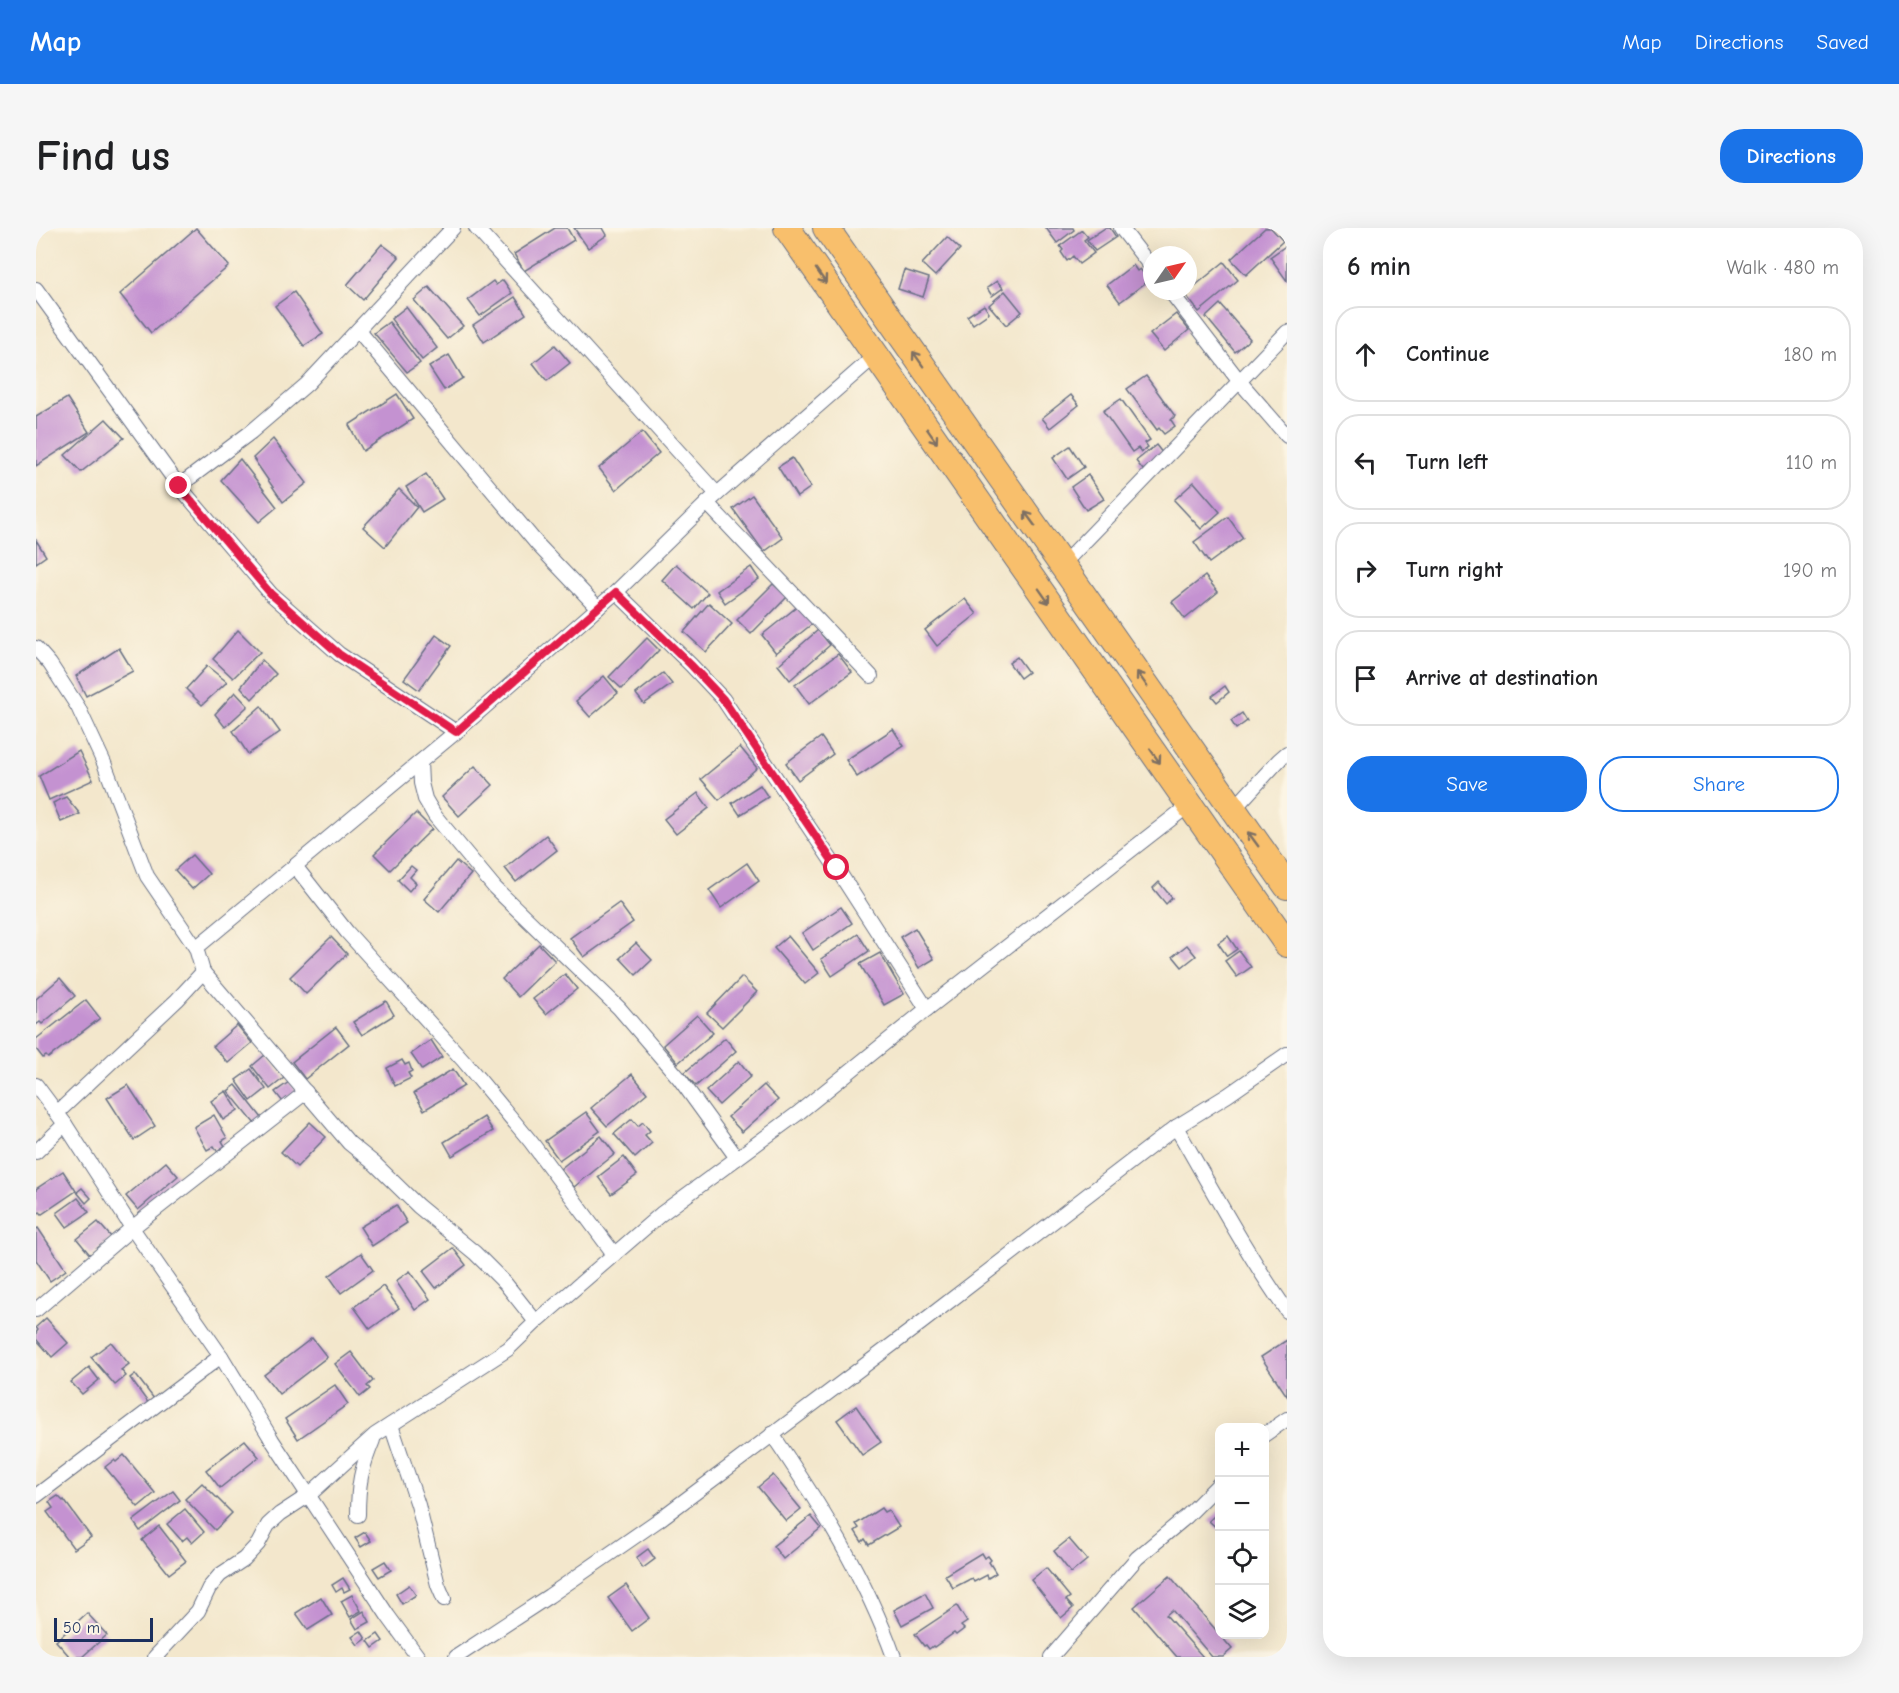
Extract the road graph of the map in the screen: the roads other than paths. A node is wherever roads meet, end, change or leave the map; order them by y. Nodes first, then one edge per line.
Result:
1 (453, 228) edge
2 (476, 228) edge
3 (787, 228) edge
4 (826, 228) edge
5 (1121, 228) edge
6 (1143, 256) edge
7 (36, 289) edge
8 (1177, 300) edge
9 (358, 330) junction
10 (1287, 332) edge
11 (876, 356) junction
12 (1240, 382) junction
13 (1287, 436) edge
14 (179, 486) junction
15 (712, 499) junction
16 (1063, 564) junction
17 (616, 592) junction
18 (598, 608) junction
19 (36, 648) edge
20 (871, 676) dead end
21 (456, 732) junction
22 (1287, 753) edge
23 (420, 762) junction
24 (1189, 805) junction
25 (1233, 810) junction
26 (295, 866) junction
27 (1287, 886) edge
28 (1287, 944) edge
29 (196, 948) junction
30 (203, 972) junction
31 (927, 1009) junction
32 (1287, 1054) edge
33 (36, 1085) edge
34 (306, 1092) junction
35 (61, 1119) junction
36 (1176, 1127) junction
37 (36, 1152) edge
38 (737, 1158) junction
39 (132, 1228) junction
40 (614, 1254) junction
41 (36, 1310) edge
42 (1287, 1311) edge
43 (536, 1322) junction
44 (221, 1356) junction
45 (1287, 1419) edge
46 (391, 1425) junction
47 (1269, 1432) edge
48 (772, 1434) junction
49 (375, 1435) junction
50 (1215, 1488) edge
51 (309, 1495) junction
52 (36, 1496) edge
53 (358, 1515) dead end
54 (444, 1599) dead end
55 (155, 1657) edge
56 (418, 1657) edge
57 (456, 1657) edge
58 (894, 1657) edge
59 (1051, 1657) edge

1 - 9 street
2 - 15 street
3 -> 11 highway
16 -> 4 highway
5 - 6 street
7 - 14 street
8 - 12 street
9 - 14 street
9 - 18 street
10 - 12 street
11 - 15 street
11 -> 24 highway
12 - 13 street
12 - 16 street
14 - 21 street
15 - 17 street
15 - 20 street
25 -> 16 highway
17 - 18 street
17 - 31 street
18 - 21 street
19 - 29 street
21 - 23 street
22 - 25 street
23 - 26 street
23 - 38 street
24 - 28 highway
24 - 31 street
27 -> 25 highway
26 - 29 street
26 - 40 street
29 - 30 street
30 - 34 street
30 - 35 street
31 - 38 street
32 - 36 street
33 - 35 street
34 - 39 street
34 - 43 street
35 - 37 street
35 - 39 street
36 - 42 street
36 - 48 street
38 - 40 street
39 - 41 street
39 - 44 street
40 - 43 street
43 - 46 street
44 - 51 street
44 - 52 street
45 - 47 street
46 - 49 street
46 - 54 street
48 - 57 street
48 - 58 street
49 - 51 street
49 - 53 street
50 - 59 street
51 - 55 street
51 - 56 street

